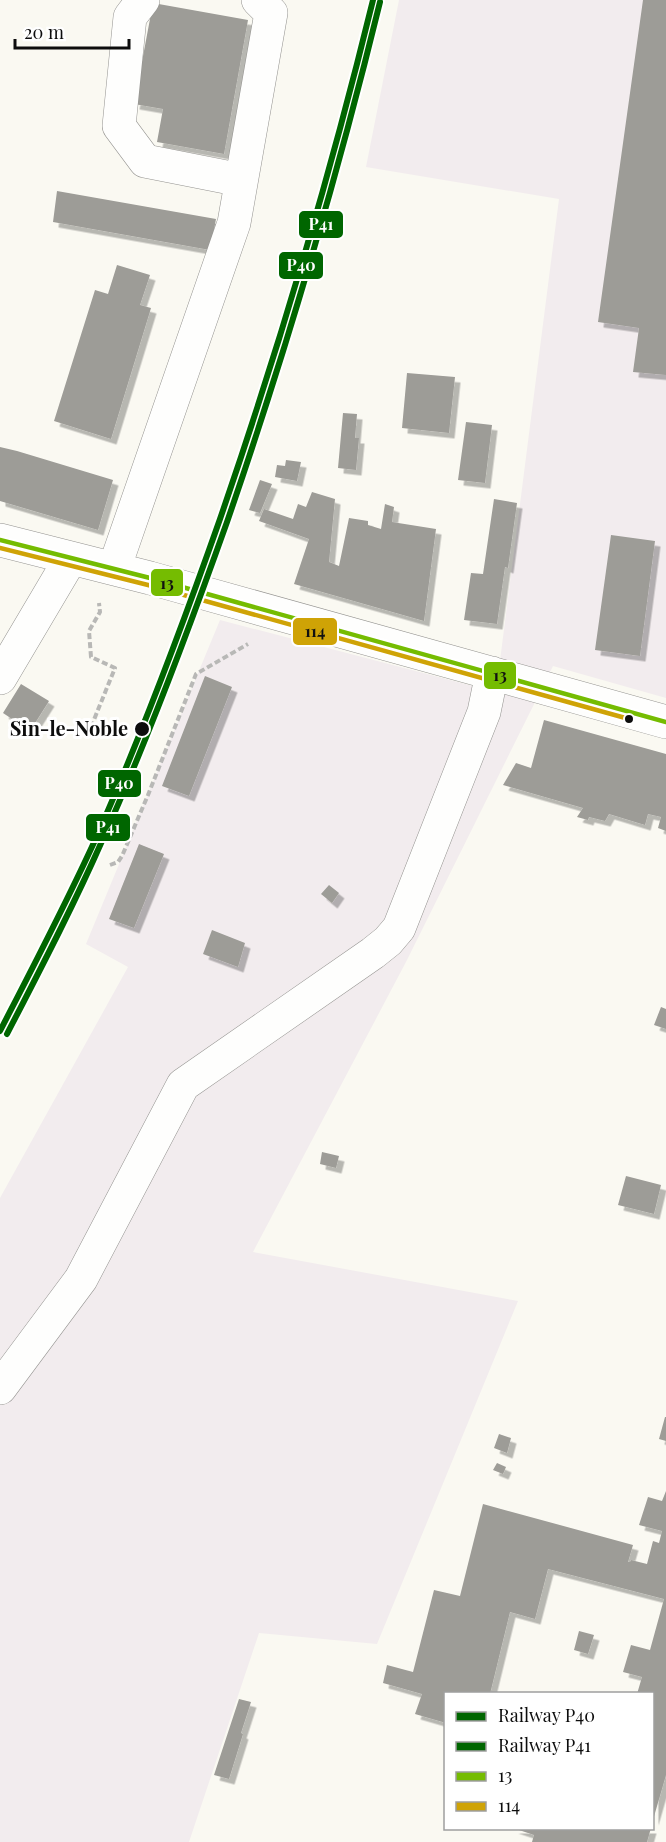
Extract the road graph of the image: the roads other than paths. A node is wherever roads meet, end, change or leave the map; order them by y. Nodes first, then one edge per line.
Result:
1 (143, 0) edge
2 (258, 0) edge
3 (241, 180) junction
4 (0, 540) edge
5 (94, 563) junction
6 (492, 673) junction
7 (0, 678) edge
8 (666, 722) edge
9 (0, 1388) edge

1 - 3 street
2 - 3 street
3 - 5 street
4 - 5 street
5 - 6 street
5 - 7 street
6 - 8 street
6 - 9 street

